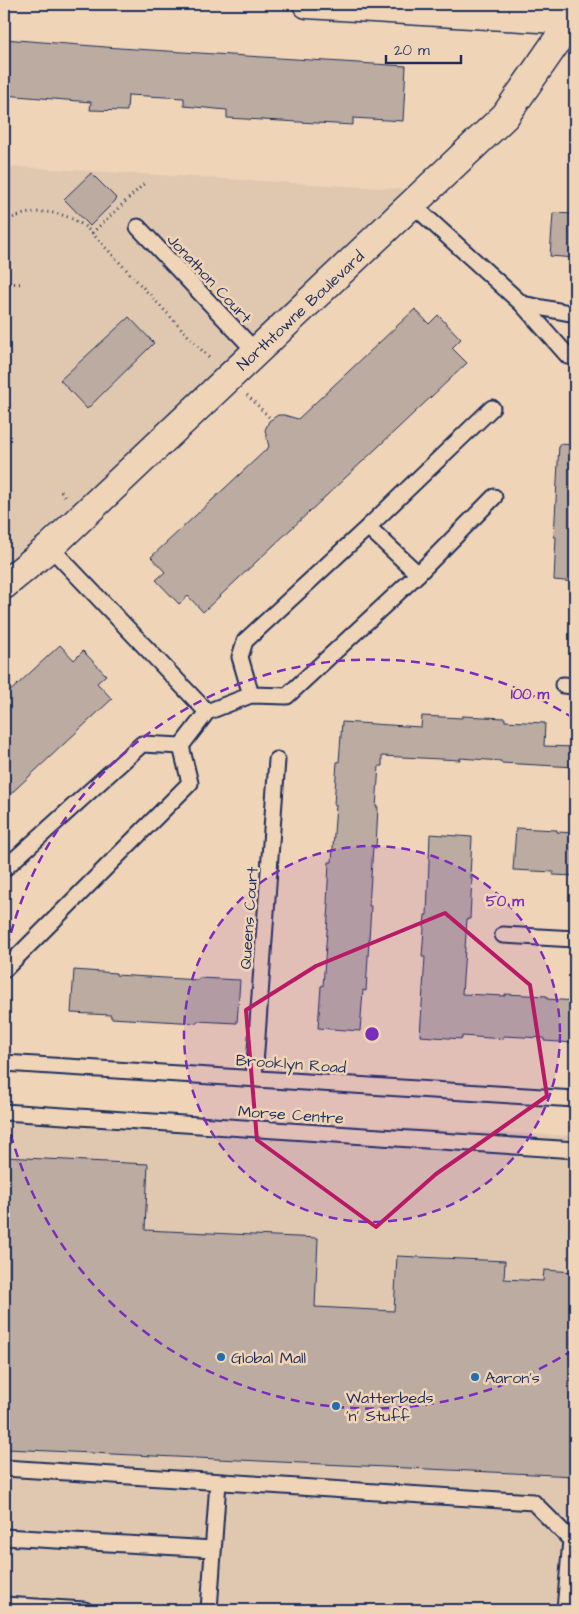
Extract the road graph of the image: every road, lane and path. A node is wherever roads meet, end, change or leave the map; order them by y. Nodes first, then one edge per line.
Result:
1 (307, 4) edge
2 (574, 18) edge
3 (145, 183) dead end
4 (412, 204) junction
5 (4, 222) edge
6 (138, 227) dead end
7 (92, 233) junction
8 (4, 282) edge
9 (24, 284) dead end
10 (522, 304) junction
11 (575, 314) edge
12 (256, 352) junction
13 (575, 358) edge
14 (214, 364) dead end
15 (245, 394) dead end
16 (492, 408) dead end
17 (271, 419) dead end
18 (494, 497) dead end
19 (368, 527) junction
20 (50, 547) junction
21 (418, 574) junction
22 (6, 579) edge
23 (251, 695) junction
24 (207, 712) junction
25 (181, 746) junction
26 (277, 760) dead end
27 (4, 869) edge
28 (504, 936) dead end
29 (575, 939) edge
30 (4, 970) edge
31 (4, 1063) edge
32 (254, 1078) junction
33 (575, 1099) edge
34 (4, 1112) edge
35 (575, 1150) edge
36 (4, 1468) edge
37 (218, 1482) junction
38 (4, 1537) edge
39 (573, 1542) edge
40 (213, 1549) junction
41 (4, 1605) edge
42 (85, 1610) edge
43 (209, 1610) edge
44 (565, 1610) edge

1 - 2 street
2 - 4 street, Northtowne Boulevard
3 - 7 path
4 - 10 lane
4 - 12 street, Northtowne Boulevard
5 - 7 path
6 - 12 lane, Jonathon Court
7 - 14 path
8 - 9 path
10 - 11 lane
10 - 13 lane
12 - 20 street, Northtowne Boulevard
15 - 17 path
16 - 19 lane
18 - 21 lane
19 - 21 lane
19 - 23 lane
20 - 22 street, Northtowne Boulevard
20 - 24 lane
21 - 23 lane
23 - 24 lane
24 - 25 lane
25 - 27 lane
25 - 30 lane
26 - 32 lane, Queens Court
28 - 29 lane
31 - 32 lane, Brooklyn Road
32 - 33 lane, Brooklyn Road
34 - 35 lane, Morse Centre
36 - 37 lane
37 - 39 lane
37 - 40 lane
38 - 40 lane
39 - 44 lane
40 - 43 lane
41 - 42 lane

